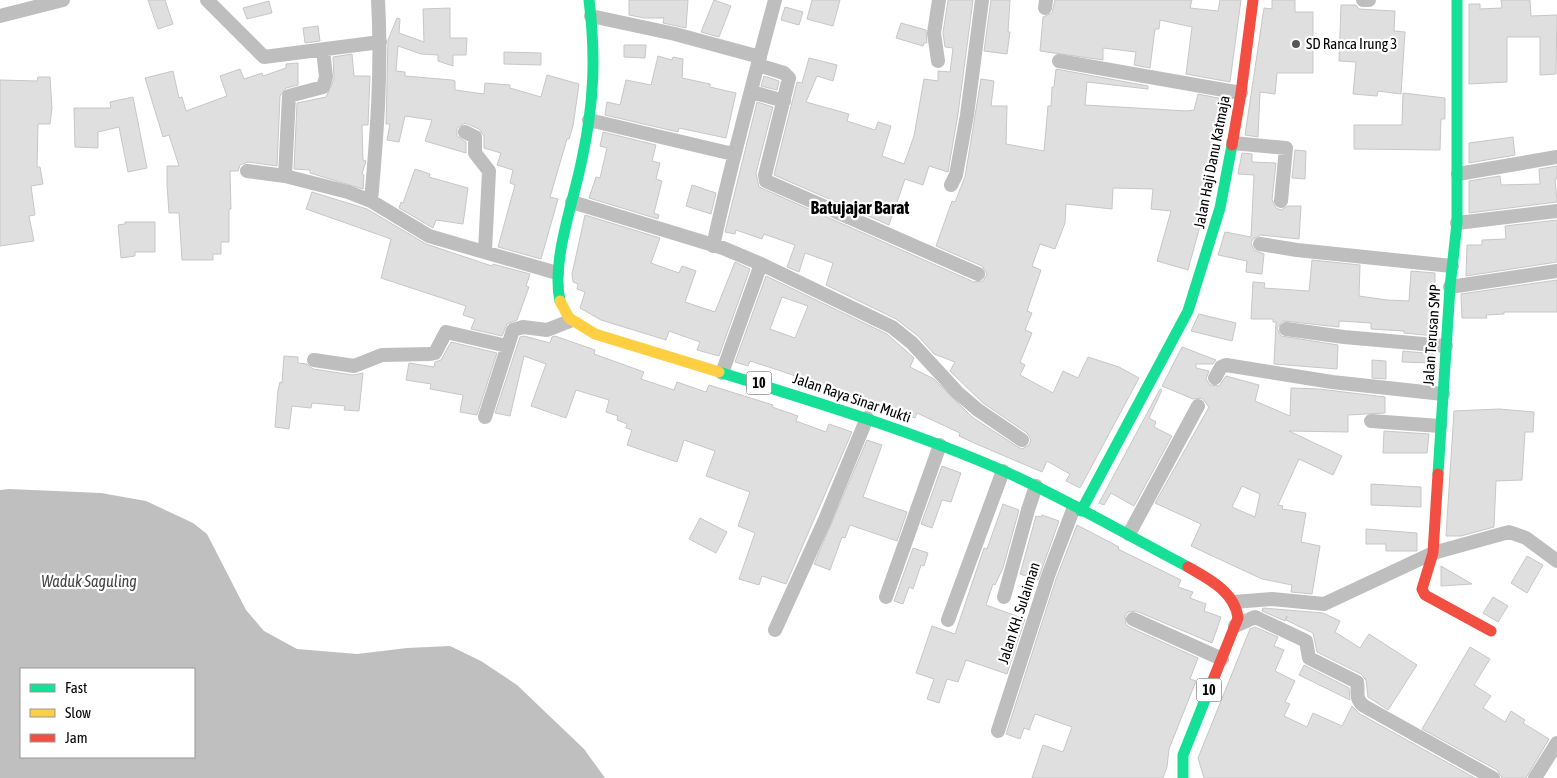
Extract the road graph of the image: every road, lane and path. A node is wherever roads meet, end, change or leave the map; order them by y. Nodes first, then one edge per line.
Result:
1 (63, 0) edge
2 (208, 0) edge
3 (378, 0) edge
4 (589, 0) edge
5 (775, 0) edge
6 (939, 0) edge
7 (982, 0) edge
8 (1253, 0) edge
9 (1364, 0) edge
10 (1369, 0) edge
11 (1457, 0) edge
12 (0, 16) edge
13 (591, 16) junction
14 (380, 42) junction
15 (323, 50) junction
16 (759, 61) junction
17 (938, 61) dead end
18 (1059, 61) dead end
19 (752, 92) junction
20 (1241, 93) junction
21 (784, 101) junction
22 (589, 120) junction
23 (465, 132) dead end
24 (1233, 143) junction
25 (733, 154) junction
26 (1557, 157) edge
27 (246, 171) dead end
28 (1458, 174) junction
29 (285, 176) junction
30 (951, 185) dead end
31 (371, 201) junction
32 (1281, 201) dead end
33 (572, 202) junction
34 (1557, 211) edge
35 (1457, 223) junction
36 (1260, 244) dead end
37 (713, 246) junction
38 (484, 251) junction
39 (762, 264) junction
40 (1452, 266) junction
41 (1557, 272) edge
42 (557, 273) junction
43 (978, 274) dead end
44 (1450, 287) junction
45 (570, 321) junction
46 (1286, 329) dead end
47 (507, 346) junction
48 (1446, 346) junction
49 (314, 360) dead end
50 (722, 372) junction
51 (1215, 378) dead end
52 (1443, 394) junction
53 (1198, 406) dead end
54 (485, 417) dead end
55 (867, 418) junction
56 (1372, 421) dead end
57 (1440, 426) junction
58 (1022, 440) dead end
59 (940, 445) junction
60 (1003, 471) junction
61 (1036, 486) junction
62 (1077, 509) junction
63 (1129, 534) junction
64 (1434, 553) junction
65 (1557, 561) edge
66 (886, 596) dead end
67 (1004, 596) dead end
68 (1234, 602) junction
69 (1133, 619) dead end
70 (948, 620) dead end
71 (1235, 626) junction
72 (775, 630) dead end
73 (1491, 631) dead end
74 (1222, 659) junction
75 (998, 731) dead end
76 (1557, 743) edge
77 (1183, 778) edge
78 (1493, 778) edge
79 (1534, 778) edge

1 - 12 street
2 - 15 street
3 - 14 street
4 - 13 main road
5 - 16 street
6 - 17 street
7 - 30 street
8 - 20 main road, Jalan Haji Danu Katmaja
9 - 10 street
11 - 28 main road, Jalan Terusan SMP
13 - 16 street
13 - 22 main road
14 - 15 street
14 - 31 street
15 - 29 street
16 - 19 street
16 - 21 street
18 - 20 street
19 - 21 street
19 - 25 street
20 - 24 main road, Jalan Haji Danu Katmaja
21 - 43 street
22 - 25 street
22 - 33 main road
23 - 38 street
24 - 32 street
24 - 62 main road, Jalan Haji Danu Katmaja
25 - 37 street
26 - 28 street
27 - 29 street
28 - 35 main road, Jalan Terusan SMP
29 - 31 street
31 - 38 street
33 - 37 street
33 - 42 main road
34 - 35 street
35 - 40 main road, Jalan Terusan SMP
36 - 40 street
37 - 39 street
38 - 42 street
39 - 50 street
39 - 58 street
40 - 44 main road, Jalan Terusan SMP
41 - 44 street
42 - 45 main road
44 - 48 main road, Jalan Terusan SMP
45 - 47 street
45 - 50 main road, Jalan Raya Sinar Mukti / 10
46 - 48 street
47 - 49 street
47 - 54 street
48 - 52 main road, Jalan Terusan SMP
50 - 55 main road, Jalan Raya Sinar Mukti / 10
51 - 52 street
52 - 57 main road, Jalan Terusan SMP
53 - 63 street
55 - 59 main road, Jalan Raya Sinar Mukti / 10
55 - 72 street
56 - 57 street
57 - 64 main road, Jalan Terusan SMP
59 - 60 main road, Jalan Raya Sinar Mukti / 10
59 - 66 street
60 - 61 main road, Jalan Raya Sinar Mukti / 10
60 - 70 street
61 - 62 main road, Jalan Raya Sinar Mukti / 10
61 - 67 street
62 - 63 main road, Jalan Raya Sinar Mukti / 10
62 - 75 street, Jalan KH. Sulaiman
63 - 68 main road, Jalan Raya Sinar Mukti / 10
64 - 65 street
64 - 68 street
64 - 73 main road, Jalan Terusan SMP
68 - 71 main road, 10
69 - 74 street
71 - 74 main road, 10
71 - 78 street
74 - 77 main road, 10
76 - 79 street

